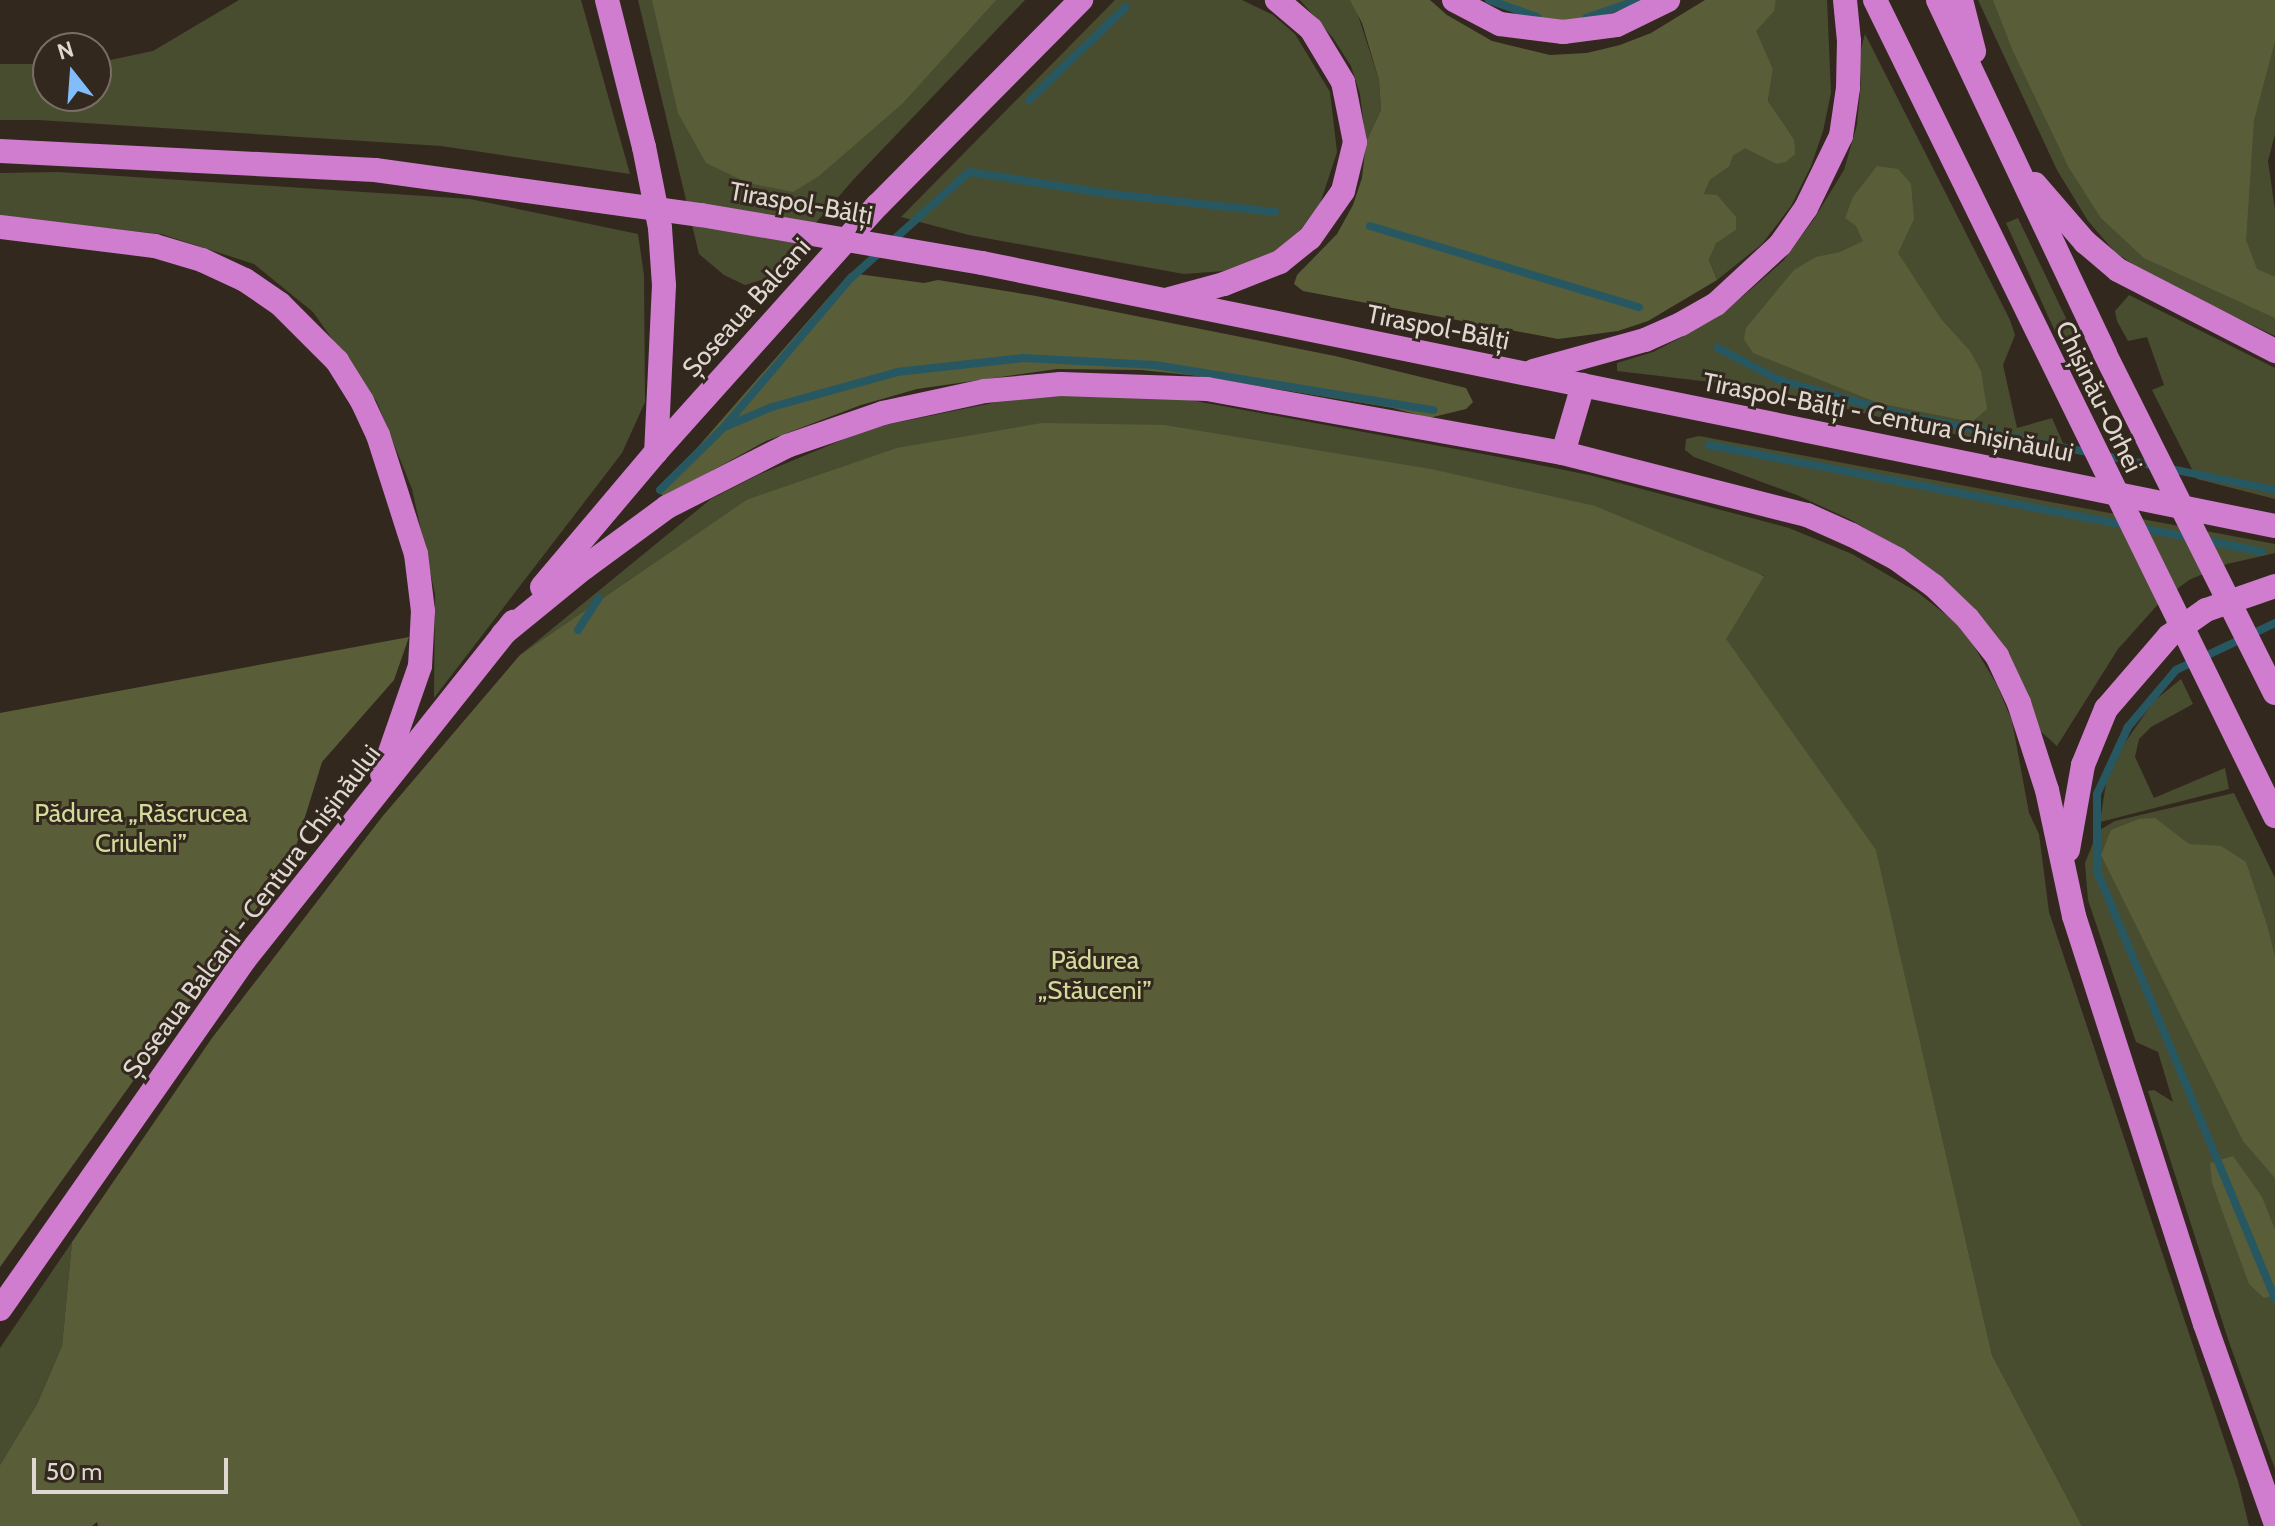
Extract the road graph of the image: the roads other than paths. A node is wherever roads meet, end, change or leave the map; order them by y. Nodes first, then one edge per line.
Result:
1 (607, 0) edge
2 (1277, 0) edge
3 (1454, 0) edge
4 (1668, 0) edge
5 (1845, 0) edge
6 (1875, 0) edge
7 (1938, 0) edge
8 (1961, 0) edge
9 (1081, 1) edge
10 (1987, 104) junction
11 (0, 151) edge
12 (2015, 161) junction
13 (0, 227) edge
14 (1163, 300) junction
15 (2275, 351) edge
16 (1523, 373) junction
17 (1583, 385) junction
18 (656, 452) junction
19 (1563, 453) junction
20 (2275, 526) edge
21 (2275, 586) edge
22 (503, 634) junction
23 (2275, 693) edge
24 (376, 794) junction
25 (2275, 816) edge
26 (2066, 868) junction
27 (0, 1309) edge
28 (2275, 1522) edge

1 - 18 highway
2 - 14 highway
3 - 4 highway
5 - 16 highway
6 - 25 highway, Chișinău-Orhei
7 - 10 highway, Chișinău-Orhei
8 - 10 highway
9 - 18 highway, Șoseaua Balcani
10 - 12 highway, Chișinău-Orhei
11 - 14 highway, Tiraspol-Bălți
12 - 15 highway
12 - 23 highway, Chișinău-Orhei
13 - 24 highway
14 - 16 highway, Tiraspol-Bălți
16 - 17 highway, Tiraspol-Bălți
17 - 19 highway
17 - 20 highway, Tiraspol-Bălți - Centura Chișinăului
18 - 22 highway, Șoseaua Balcani
19 - 22 highway
19 - 26 highway
21 - 26 highway
22 - 24 highway, Șoseaua Balcani - Centura Chișinăului
24 - 27 highway, Șoseaua Balcani - Centura Chișinăului
26 - 28 highway

